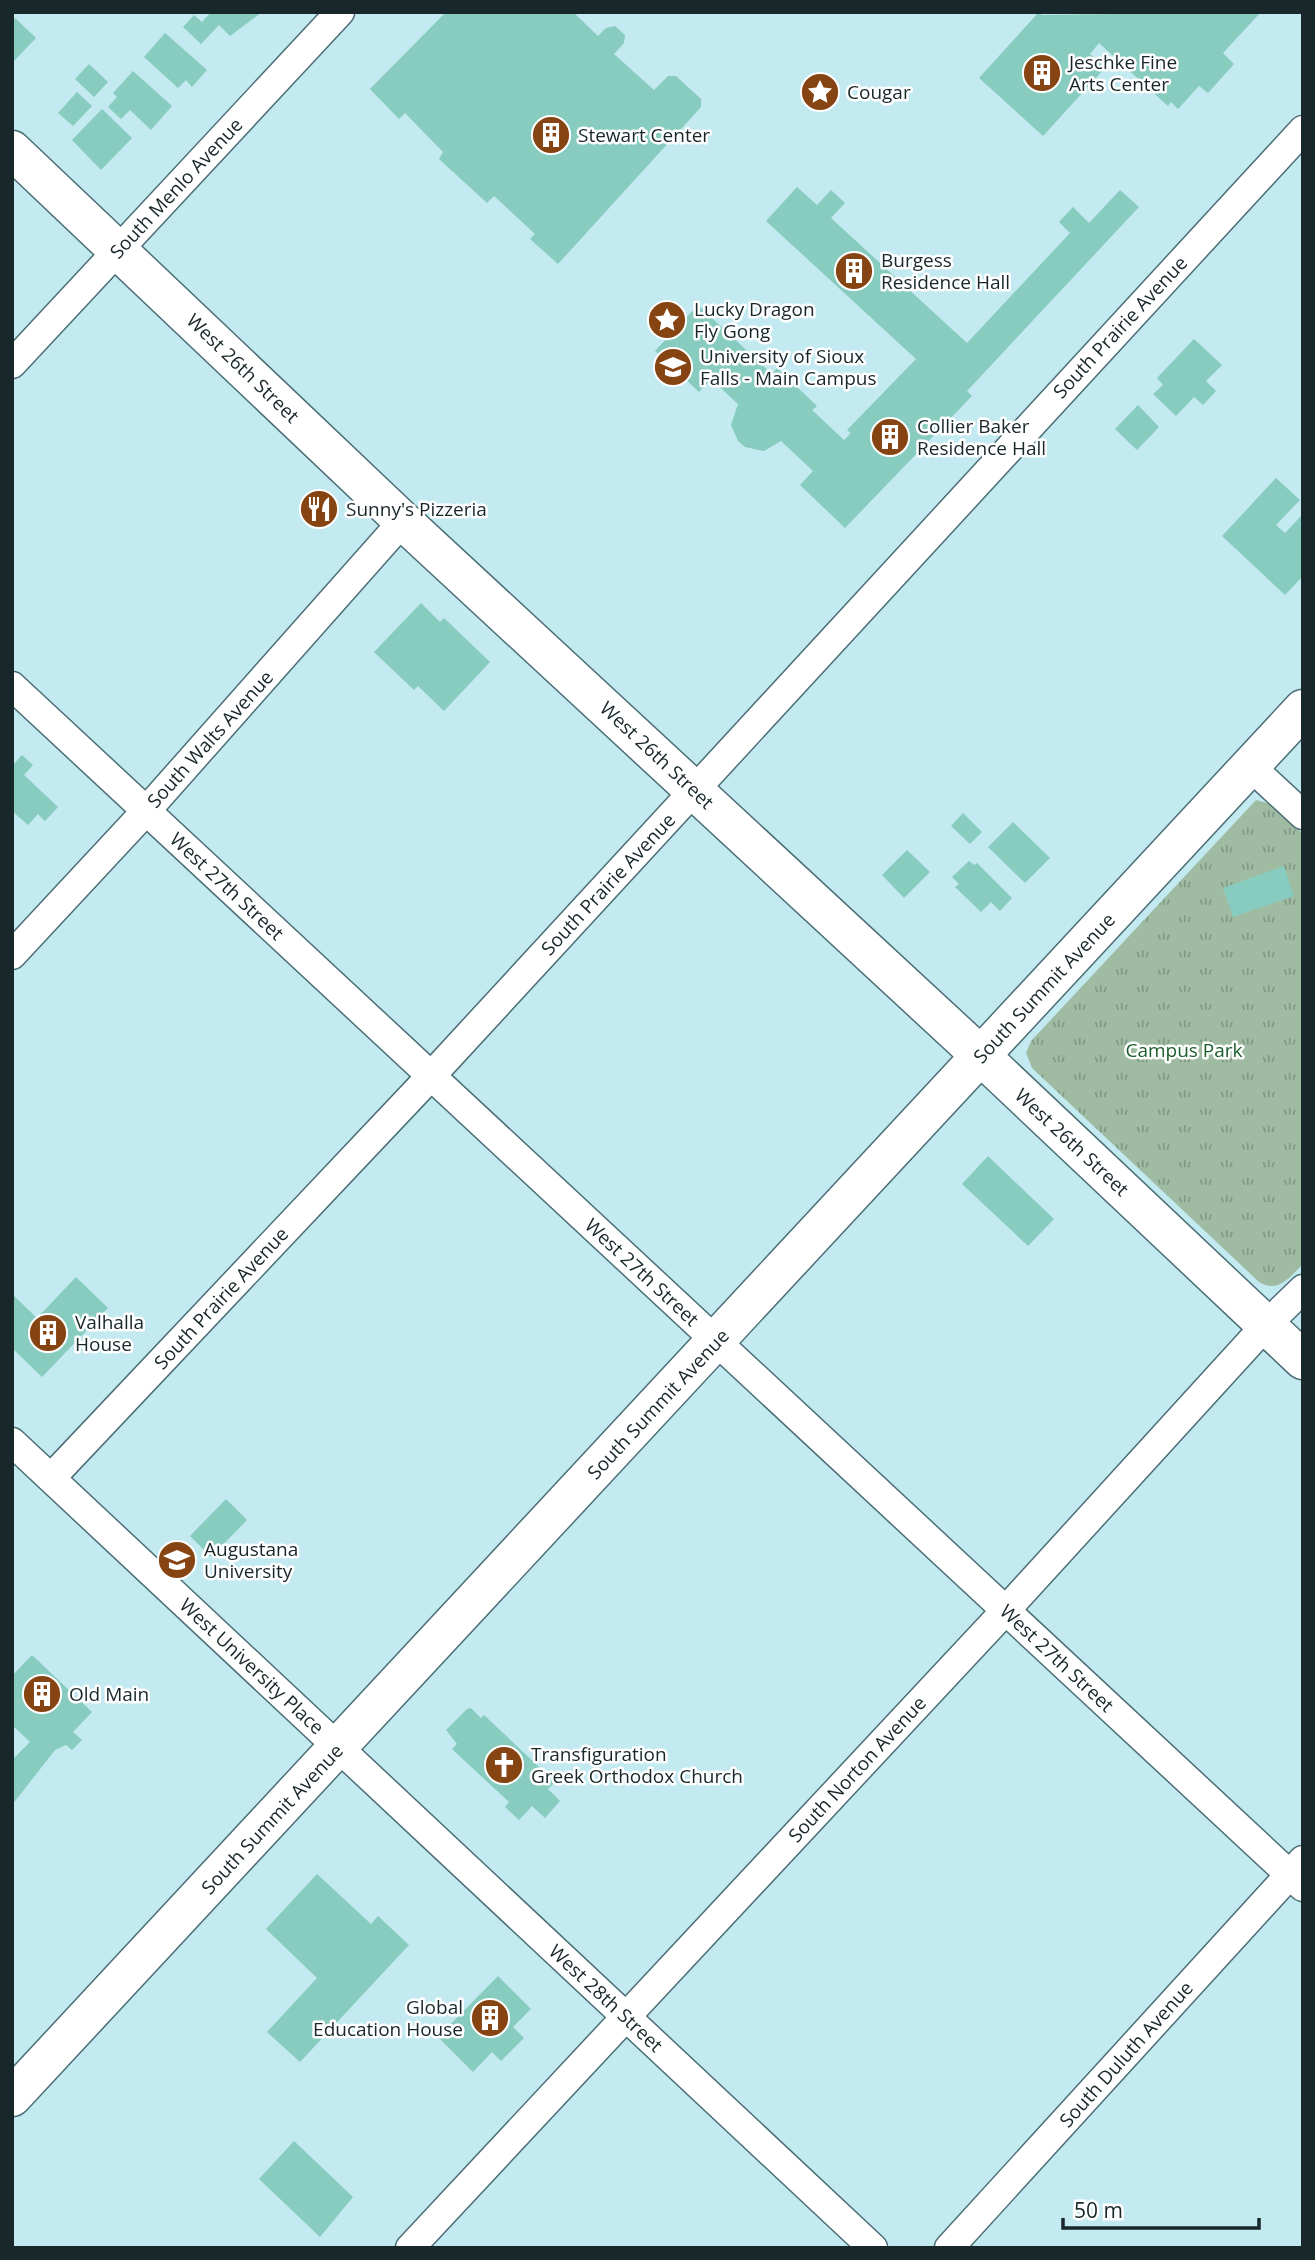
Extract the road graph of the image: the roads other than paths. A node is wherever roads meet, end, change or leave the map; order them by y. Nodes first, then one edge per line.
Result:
1 (340, 12) edge
2 (1303, 130) edge
3 (12, 150) edge
4 (119, 250) junction
5 (12, 364) edge
6 (403, 521) junction
7 (12, 687) edge
8 (1303, 709) edge
9 (1250, 766) junction
10 (694, 790) junction
11 (146, 811) junction
12 (1303, 815) edge
13 (12, 954) edge
14 (981, 1056) junction
15 (431, 1076) junction
16 (1303, 1289) edge
17 (1266, 1325) junction
18 (716, 1341) junction
19 (1303, 1360) edge
20 (12, 1442) edge
21 (51, 1478) junction
22 (1006, 1610) junction
23 (338, 1747) junction
24 (1298, 1874) edge
25 (625, 2015) junction
26 (12, 2097) edge
27 (410, 2248) edge
28 (873, 2248) edge
29 (949, 2248) edge

1 - 4 street, South Menlo Avenue
2 - 10 street, South Prairie Avenue
3 - 4 street, West 26th Street
4 - 5 street, South Menlo Avenue
4 - 6 street, West 26th Street
6 - 10 street, West 26th Street
6 - 11 street, South Walts Avenue
7 - 11 street, West 27th Street
8 - 9 street, South Summit Avenue
9 - 12 street
9 - 14 street, South Summit Avenue
10 - 14 street, West 26th Street
10 - 15 street, South Prairie Avenue
11 - 13 street, South Walts Avenue
11 - 15 street, West 27th Street
14 - 17 street, West 26th Street
14 - 18 street, South Summit Avenue
15 - 18 street, West 27th Street
15 - 21 street, South Prairie Avenue
16 - 17 street, South Norton Avenue
17 - 19 street, West 26th Street
17 - 22 street, South Norton Avenue
18 - 22 street, West 27th Street
18 - 23 street, South Summit Avenue
20 - 21 street, West University Place
21 - 23 street, West University Place
22 - 24 street, West 27th Street
22 - 25 street, South Norton Avenue
23 - 25 street, West 28th Street
23 - 26 street, South Summit Avenue
24 - 29 street, South Duluth Avenue
25 - 27 street, South Norton Avenue
25 - 28 street, West 28th Street

